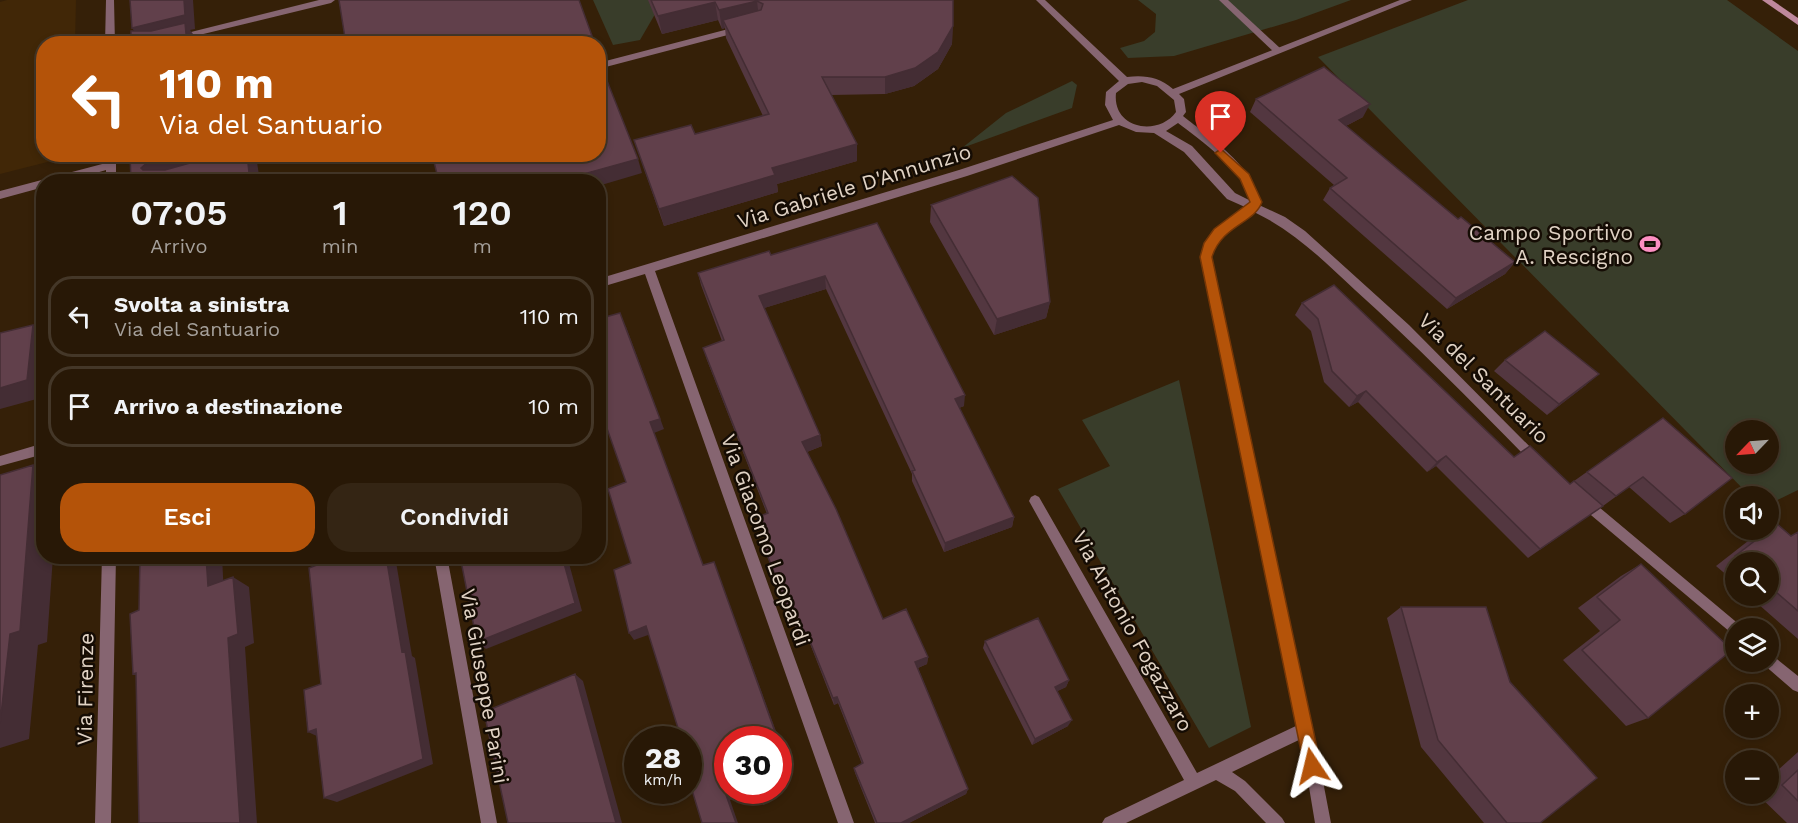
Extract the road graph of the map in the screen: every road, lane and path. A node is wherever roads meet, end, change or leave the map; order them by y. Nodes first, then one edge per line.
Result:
1 (110, 0) edge
2 (332, 0) edge
3 (1040, 0) edge
4 (1223, 0) edge
5 (1408, 0) edge
6 (1766, 0) edge
7 (1798, 22) edge
8 (748, 27) edge
9 (110, 36) edge
10 (181, 36) edge
11 (1278, 51) junction
12 (606, 64) edge
13 (1125, 81) junction
14 (1174, 92) junction
15 (1179, 118) junction
16 (1120, 121) junction
17 (1157, 130) junction
18 (106, 162) edge
19 (236, 162) edge
20 (229, 164) edge
21 (73, 174) edge
22 (36, 185) edge
23 (0, 195) edge
24 (1254, 207) junction
25 (649, 270) junction
26 (606, 282) edge
27 (36, 450) edge
28 (0, 461) edge
29 (1545, 468) edge
30 (1577, 496) edge
31 (1035, 501) dead end
32 (109, 564) edge
33 (441, 564) edge
34 (1725, 622) edge
35 (1779, 669) edge
36 (1798, 685) edge
37 (1305, 729) junction
38 (1216, 771) junction
39 (1194, 782) junction
40 (103, 823) edge
41 (489, 823) edge
42 (846, 823) edge
43 (1110, 823) edge
44 (1277, 823) edge
45 (1323, 823) edge

1 - 9 street
2 - 10 street
3 - 13 street
4 - 11 street
5 - 11 street
6 - 7 street
8 - 12 street
11 - 14 street
13 - 14 street
13 - 16 street
14 - 15 street
15 - 17 street
15 - 24 street
16 - 17 street
16 - 25 street, Via Gabriele D'Annunzio
17 - 24 street, Via del Santuario
18 - 21 street
19 - 20 street
22 - 23 street
24 - 29 street, Via del Santuario
24 - 37 street
25 - 26 street, Via Gabriele D'Annunzio
25 - 42 street, Via Giacomo Leopardi
27 - 28 street
30 - 34 street
31 - 39 street, Via Antonio Fogazzaro
32 - 40 street, Via Firenze
33 - 41 street, Via Giuseppe Parini
35 - 36 street
37 - 38 street
37 - 45 street
38 - 39 street
38 - 44 street
39 - 43 street

